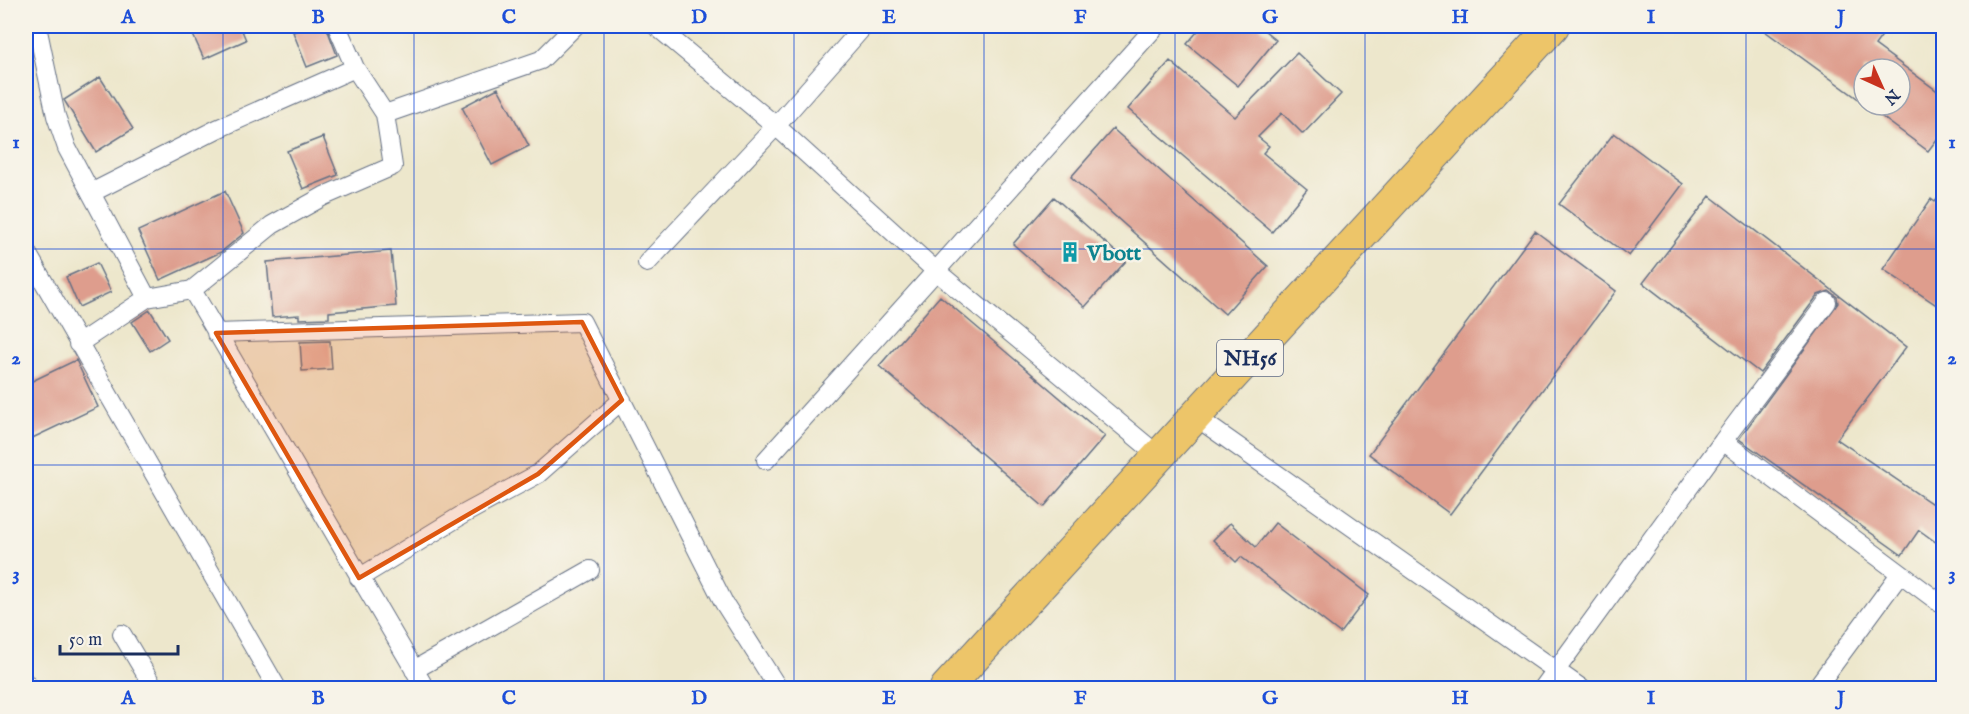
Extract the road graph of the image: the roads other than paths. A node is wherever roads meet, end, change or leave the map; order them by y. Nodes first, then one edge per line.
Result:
1 (37, 26) edge
2 (337, 26) edge
3 (575, 26) edge
4 (656, 26) edge
5 (864, 26) edge
6 (1156, 26) edge
7 (1553, 26) edge
8 (355, 68) junction
9 (385, 114) junction
10 (776, 126) junction
11 (91, 193) junction
12 (26, 251) edge
13 (647, 263) dead end
14 (936, 271) junction
15 (192, 290) junction
16 (147, 298) junction
17 (1827, 302) dead end
18 (216, 333) junction
19 (78, 344) junction
20 (622, 400) junction
21 (1196, 417) junction
22 (1723, 441) junction
23 (1159, 456) junction
24 (766, 460) dead end
25 (590, 570) dead end
26 (1900, 574) junction
27 (359, 578) junction
28 (1944, 606) edge
29 (122, 634) dead end
30 (414, 670) junction
31 (1556, 671) junction
32 (26, 683) edge
33 (27, 688) edge
34 (154, 688) edge
35 (277, 688) edge
36 (425, 688) edge
37 (778, 688) edge
38 (946, 688) edge
39 (1543, 688) edge
40 (1581, 688) edge
41 (1816, 688) edge

1 - 11 street
2 - 8 street
3 - 9 street
4 - 10 street
5 - 10 street
6 - 14 street
7 - 21 highway, NH56
8 - 9 street
8 - 11 street
9 - 15 street
10 - 13 street
10 - 14 street
11 - 16 street
12 - 19 street
14 - 23 street
14 - 24 street
15 - 16 street
15 - 18 street
16 - 19 street
17 - 22 street
18 - 20 street
18 - 27 street
19 - 35 street
20 - 27 street
20 - 37 street
21 - 23 highway, NH56
21 - 31 street
22 - 26 street
22 - 31 street
23 - 38 highway, NH56
25 - 30 street
26 - 28 street
26 - 41 street
27 - 30 street
29 - 34 street
30 - 36 street
31 - 39 street
31 - 40 street
32 - 33 street

